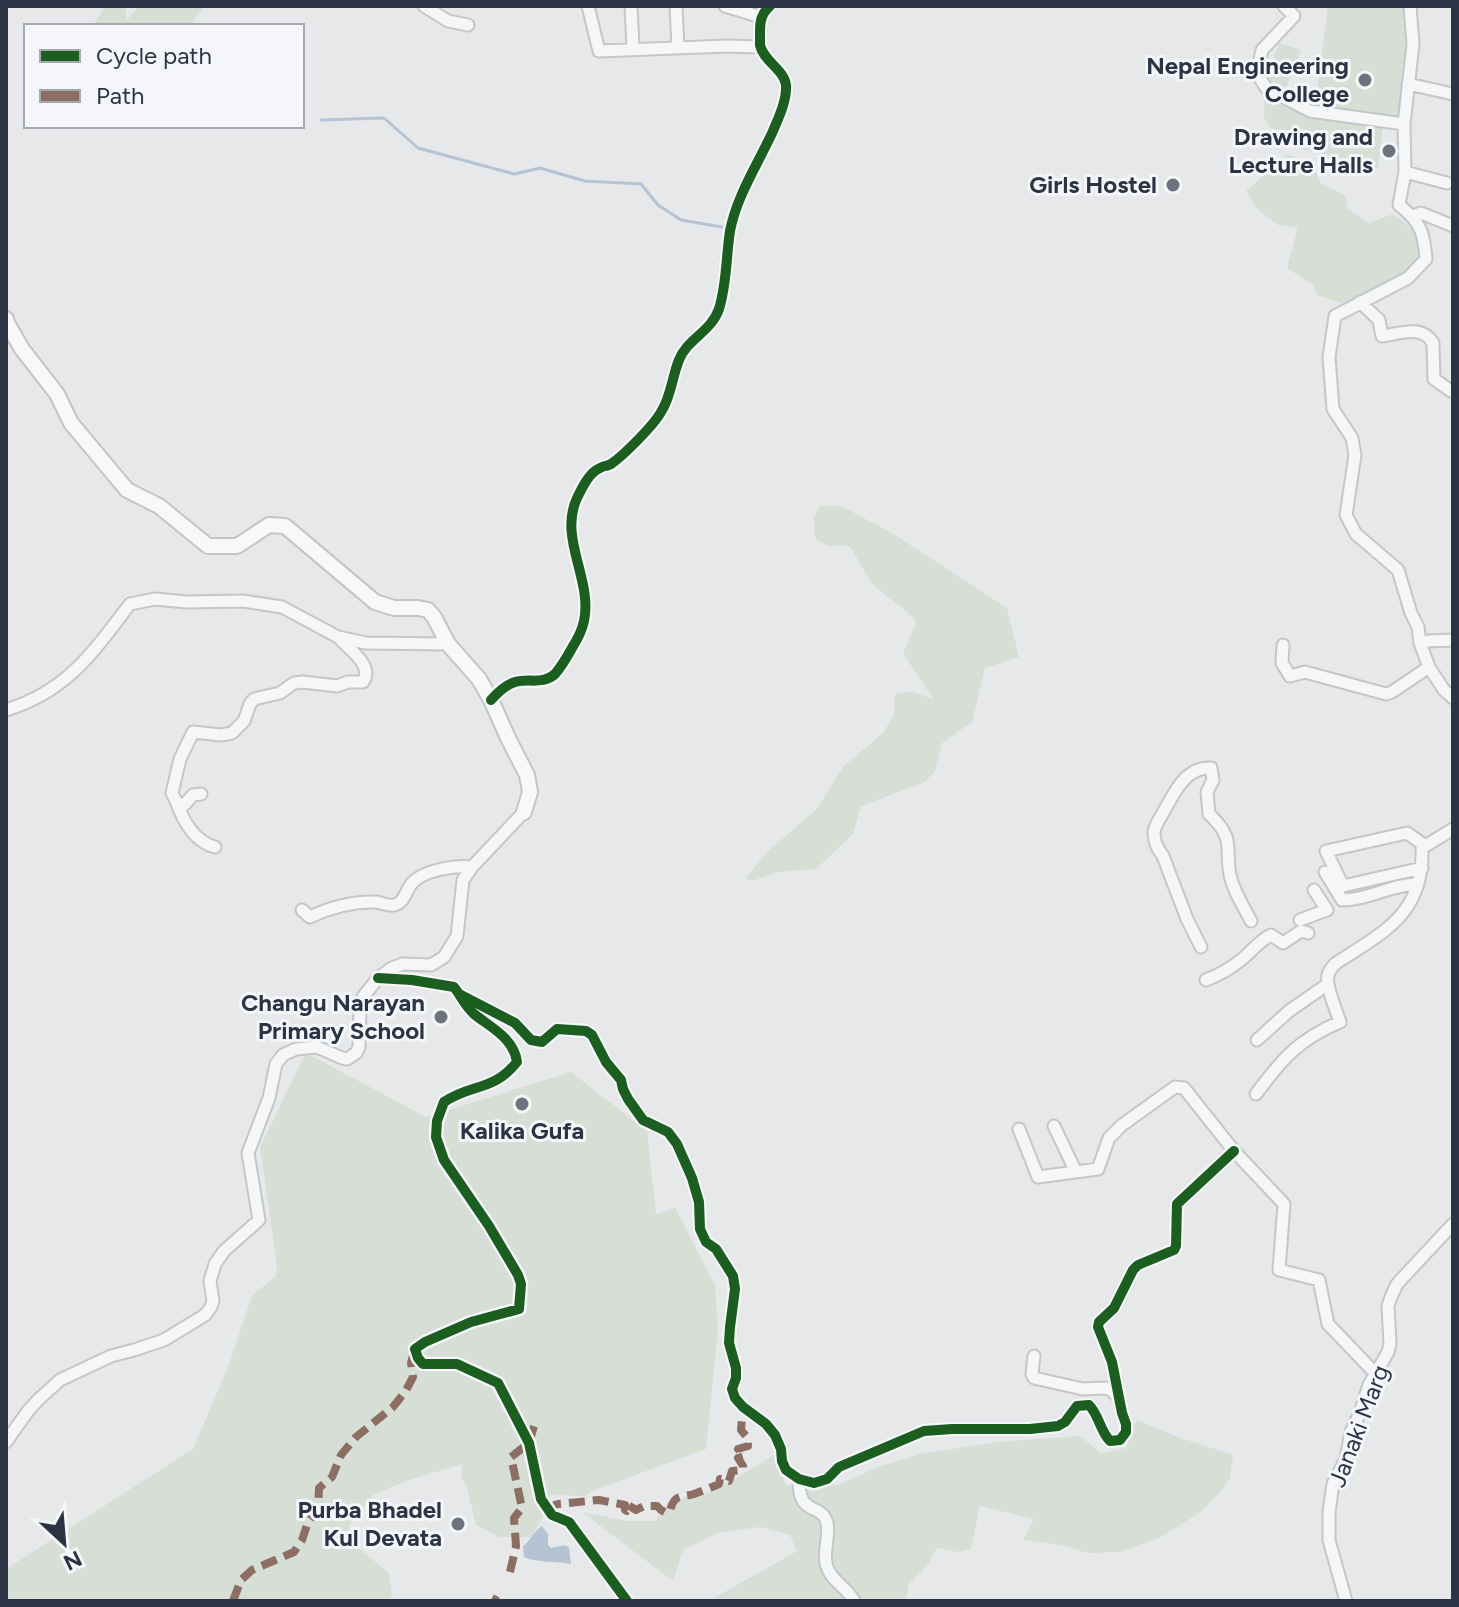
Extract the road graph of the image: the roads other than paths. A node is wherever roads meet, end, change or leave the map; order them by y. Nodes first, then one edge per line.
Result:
1 (424, 6) edge
2 (588, 6) edge
3 (631, 6) edge
4 (676, 6) edge
5 (725, 6) edge
6 (770, 6) edge
7 (1284, 6) edge
8 (1410, 6) edge
9 (761, 17) junction
10 (468, 25) dead end
11 (760, 47) junction
12 (678, 48) junction
13 (633, 49) junction
14 (1408, 84) junction
15 (1453, 94) edge
16 (1404, 124) junction
17 (1405, 172) junction
18 (1447, 183) dead end
19 (1413, 216) junction
20 (1453, 226) edge
21 (1360, 302) junction
22 (6, 319) edge
23 (1453, 390) edge
24 (338, 637) junction
25 (1453, 640) edge
26 (1420, 643) junction
27 (448, 644) junction
28 (1283, 645) dead end
29 (1429, 667) junction
30 (1453, 698) edge
31 (491, 700) junction
32 (6, 710) edge
33 (201, 794) dead end
34 (177, 803) junction
35 (524, 812) joint
36 (1453, 829) edge
37 (1424, 845) junction
38 (215, 847) dead end
39 (472, 867) junction
40 (1422, 868) junction
41 (1325, 872) dead end
42 (1418, 884) junction
43 (1314, 890) dead end
44 (302, 910) dead end
45 (1300, 920) dead end
46 (1251, 921) dead end
47 (1308, 933) dead end
48 (1201, 947) dead end
49 (378, 978) junction
50 (1206, 980) dead end
51 (1328, 984) junction
52 (459, 994) junction
53 (1257, 1040) dead end
54 (1256, 1094) dead end
55 (1054, 1126) dead end
56 (1019, 1129) dead end
57 (1234, 1151) junction
58 (1076, 1172) junction
59 (1453, 1224) edge
60 (1034, 1356) dead end
61 (1375, 1373) junction
62 (1120, 1399) junction
63 (6, 1442) edge
64 (799, 1479) junction
65 (627, 1601) edge
66 (854, 1601) edge
67 (1346, 1601) edge

1 - 10 street
2 - 13 street
3 - 13 street
4 - 12 street
5 - 9 street
6 - 9 street
7 - 16 street
8 - 14 street
9 - 11 street
11 - 12 street
11 - 31 street
12 - 13 street
14 - 15 street
14 - 16 street
16 - 17 street
17 - 18 street
17 - 19 street
19 - 20 street
19 - 21 street
21 - 23 street
21 - 26 street
22 - 27 main road
24 - 27 street
24 - 32 street
24 - 34 street
25 - 26 street
26 - 29 street
27 - 31 main road
28 - 29 street
29 - 30 street
31 - 35 main road
33 - 34 street
34 - 38 street
35 - 39 street
36 - 37 street
37 - 40 street
37 - 40 street
39 - 44 street
39 - 49 street
40 - 42 street
41 - 42 street
42 - 51 street
43 - 45 street
46 - 48 street
47 - 50 street
49 - 52 street
49 - 63 street
51 - 53 street
51 - 54 street
52 - 64 street
52 - 65 street
55 - 58 street
56 - 58 street
57 - 58 street
57 - 61 street
57 - 62 street
59 - 61 street, Janaki Marg
60 - 62 street
61 - 67 street, Janaki Marg
62 - 64 street
64 - 66 street

